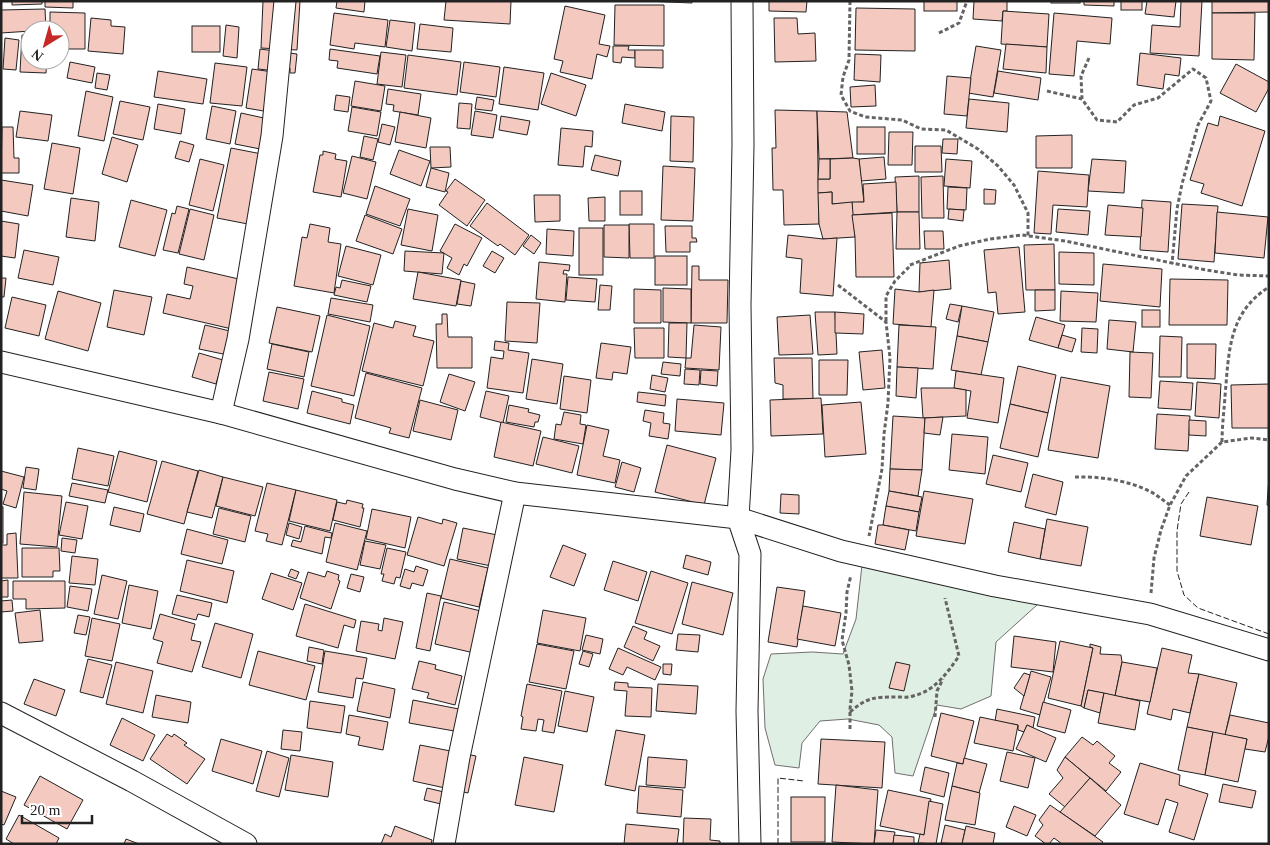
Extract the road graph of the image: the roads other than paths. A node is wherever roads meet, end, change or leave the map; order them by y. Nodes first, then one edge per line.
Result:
1 (285, 1) edge
2 (742, 1) edge
3 (1, 362) edge
4 (222, 413) junction
5 (515, 493) junction
6 (738, 518) junction
7 (1269, 650) edge
8 (1, 713) edge
9 (246, 844) edge
10 (444, 844) edge
11 (750, 844) edge

1 - 4 street
2 - 6 street
3 - 4 street
4 - 5 street
5 - 6 street
5 - 10 street
6 - 7 street
6 - 11 street
8 - 9 street

